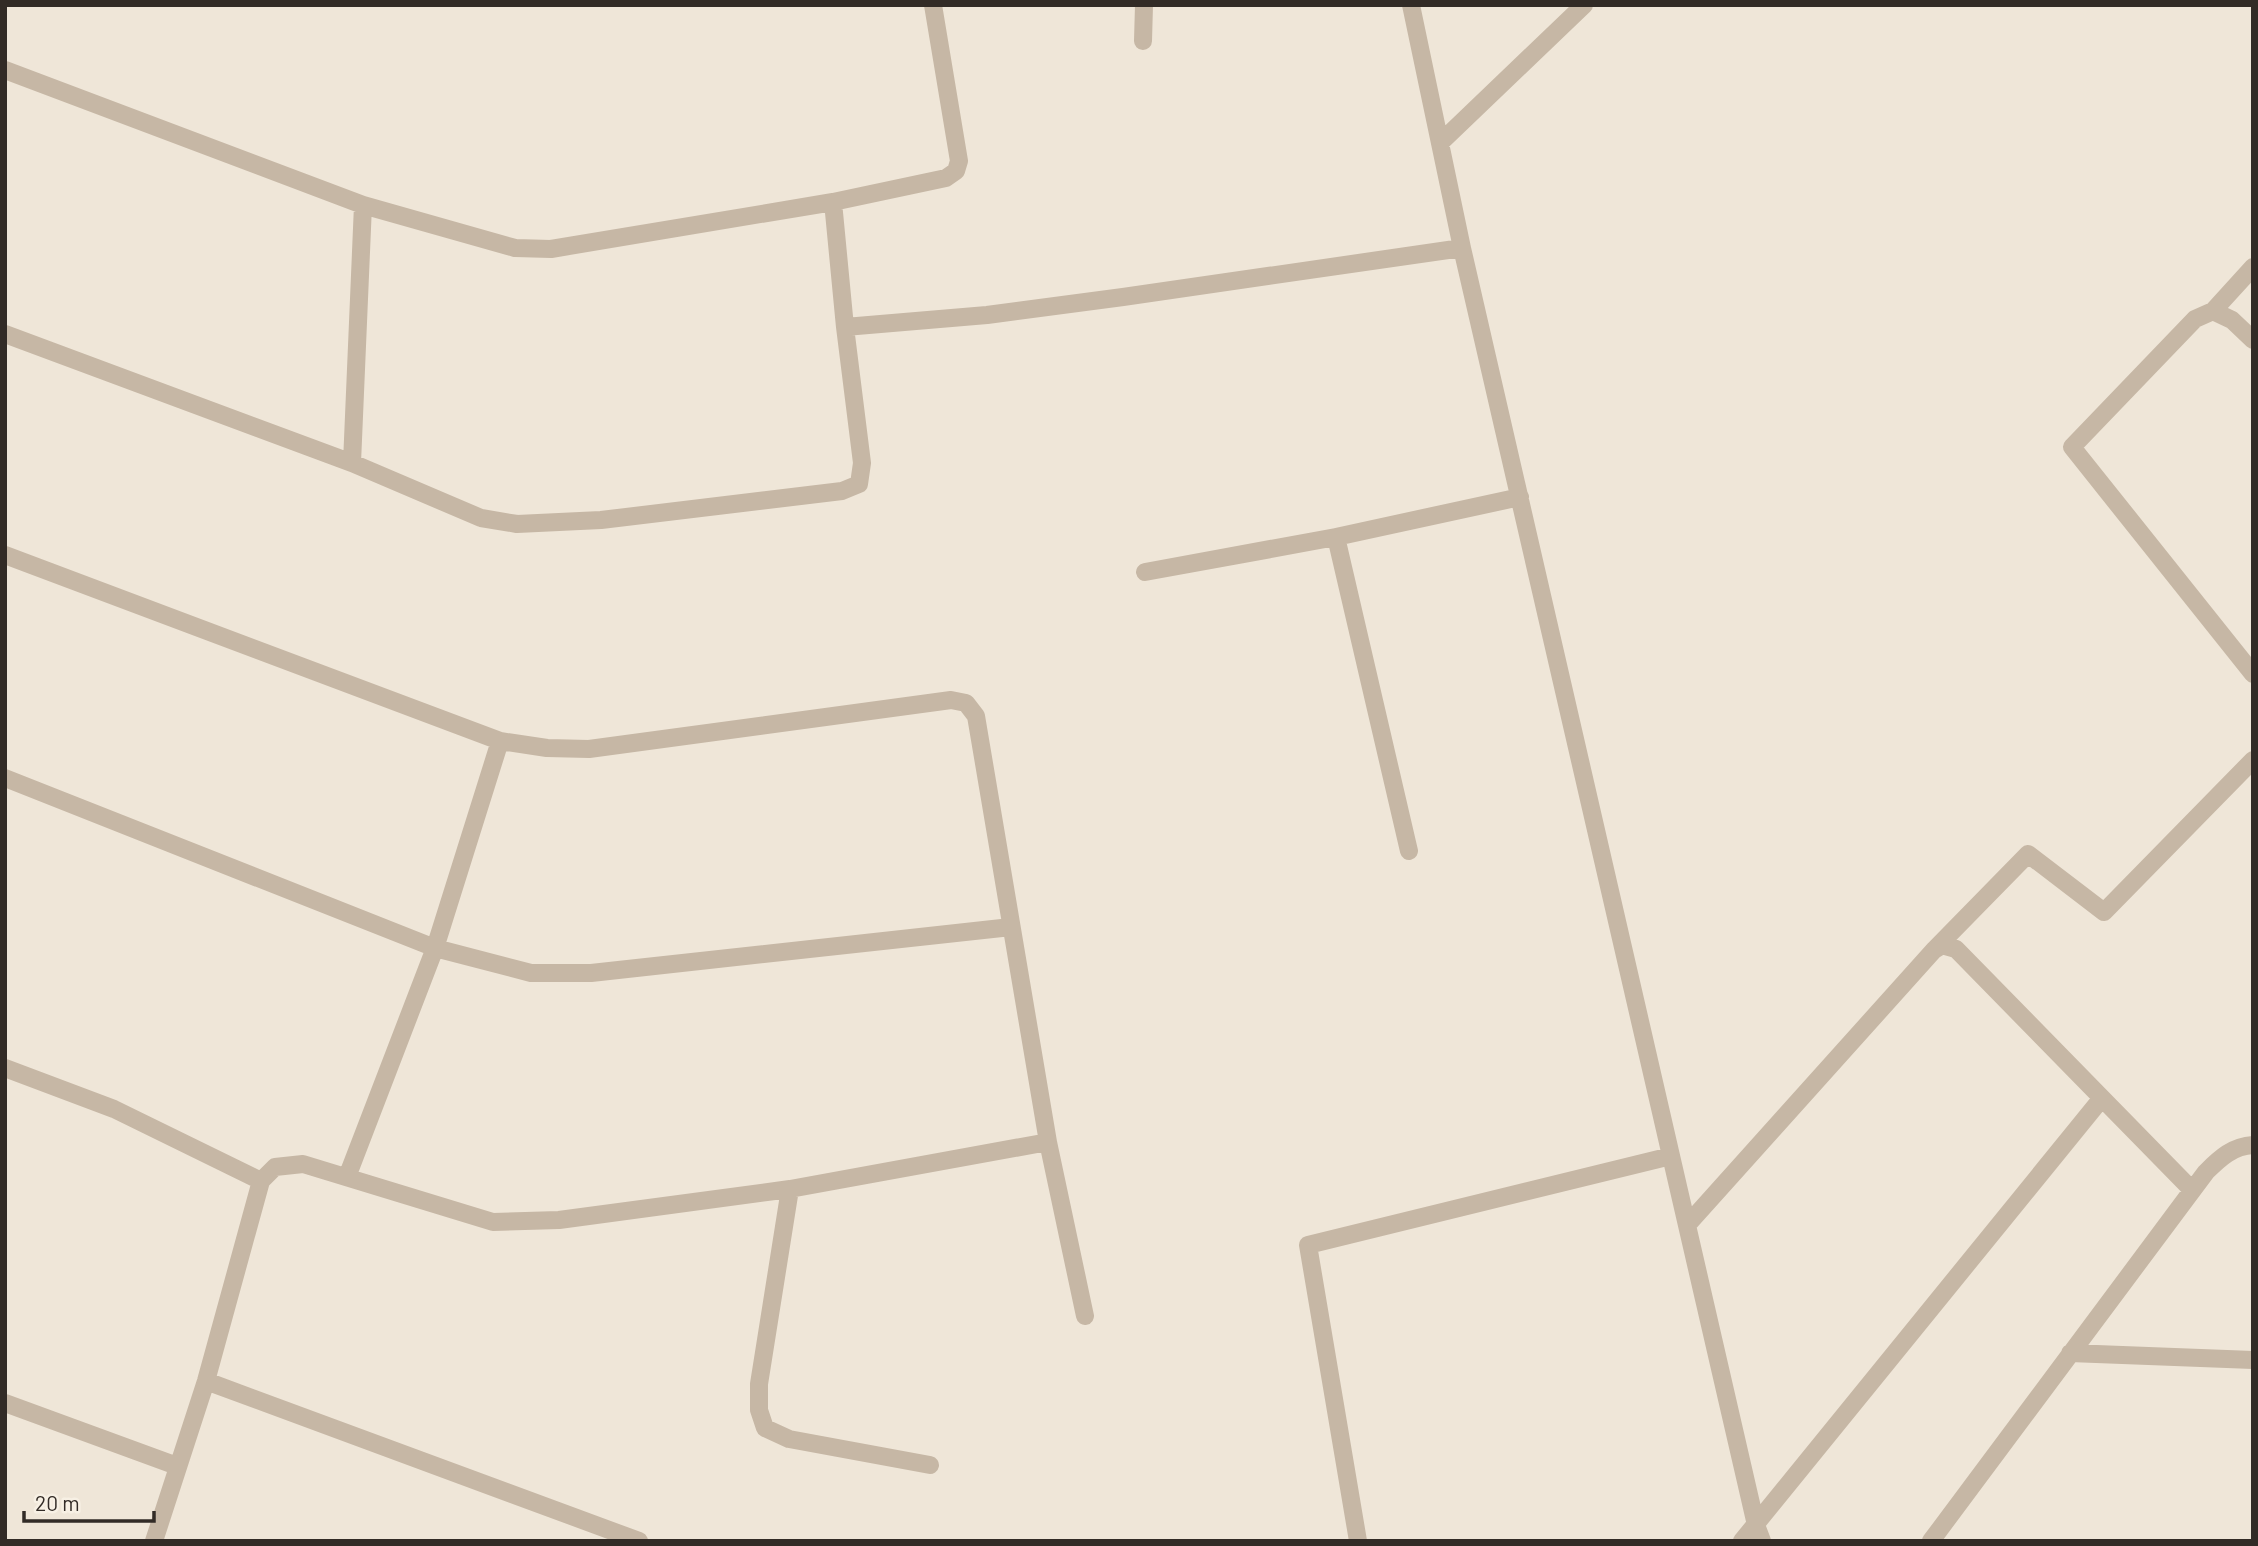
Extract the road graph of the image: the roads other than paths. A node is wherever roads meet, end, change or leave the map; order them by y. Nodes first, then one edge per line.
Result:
1 (933, 5) edge
2 (1144, 5) edge
3 (1411, 5) edge
4 (1584, 5) edge
5 (1143, 41) dead end
6 (5, 70) edge
7 (1441, 142) junction
8 (833, 202) junction
9 (363, 205) junction
10 (1462, 248) junction
11 (2253, 267) edge
12 (2213, 311) junction
13 (845, 327) junction
14 (5, 334) edge
15 (2253, 340) edge
16 (352, 463) junction
17 (1520, 497) junction
18 (1336, 537) junction
19 (5, 555) edge
20 (1145, 572) dead end
21 (2253, 674) edge
22 (500, 741) junction
23 (2253, 760) edge
24 (5, 778) edge
25 (1409, 851) dead end
26 (1011, 927) junction
27 (435, 948) junction
28 (1934, 950) junction
29 (5, 1068) edge
30 (2102, 1098) junction
31 (1048, 1142) junction
32 (2253, 1145) edge
33 (1671, 1156) junction
34 (347, 1177) junction
35 (261, 1181) junction
36 (790, 1189) junction
37 (2192, 1190) junction
38 (1688, 1224) junction
39 (1085, 1315) dead end
40 (2070, 1353) junction
41 (2253, 1360) edge
42 (206, 1381) junction
43 (5, 1403) edge
44 (930, 1465) dead end
45 (177, 1466) junction
46 (1759, 1533) edge
47 (154, 1541) edge
48 (639, 1541) edge
49 (1358, 1541) edge
50 (1742, 1541) edge
51 (1931, 1541) edge

1 - 8 street
2 - 5 street
3 - 7 street
4 - 7 street
6 - 9 street
7 - 10 street
8 - 9 street
8 - 13 street
9 - 16 street
10 - 13 street
10 - 17 street
11 - 12 street
12 - 15 street
12 - 21 street
13 - 16 street
14 - 16 street
17 - 18 street
17 - 33 street
18 - 20 street
18 - 25 street
19 - 22 street
22 - 26 street
22 - 27 street
23 - 28 street
24 - 27 street
26 - 27 street
26 - 31 street
27 - 34 street
28 - 30 street
28 - 38 street
29 - 35 street
30 - 37 street
30 - 46 street
31 - 36 street
31 - 39 street
32 - 37 street
33 - 38 street
33 - 49 street
34 - 35 street
34 - 36 street
35 - 42 street
36 - 44 street
37 - 40 street
38 - 46 street
40 - 41 street
40 - 51 street
42 - 45 street
42 - 48 street
43 - 45 street
45 - 47 street
46 - 50 street

